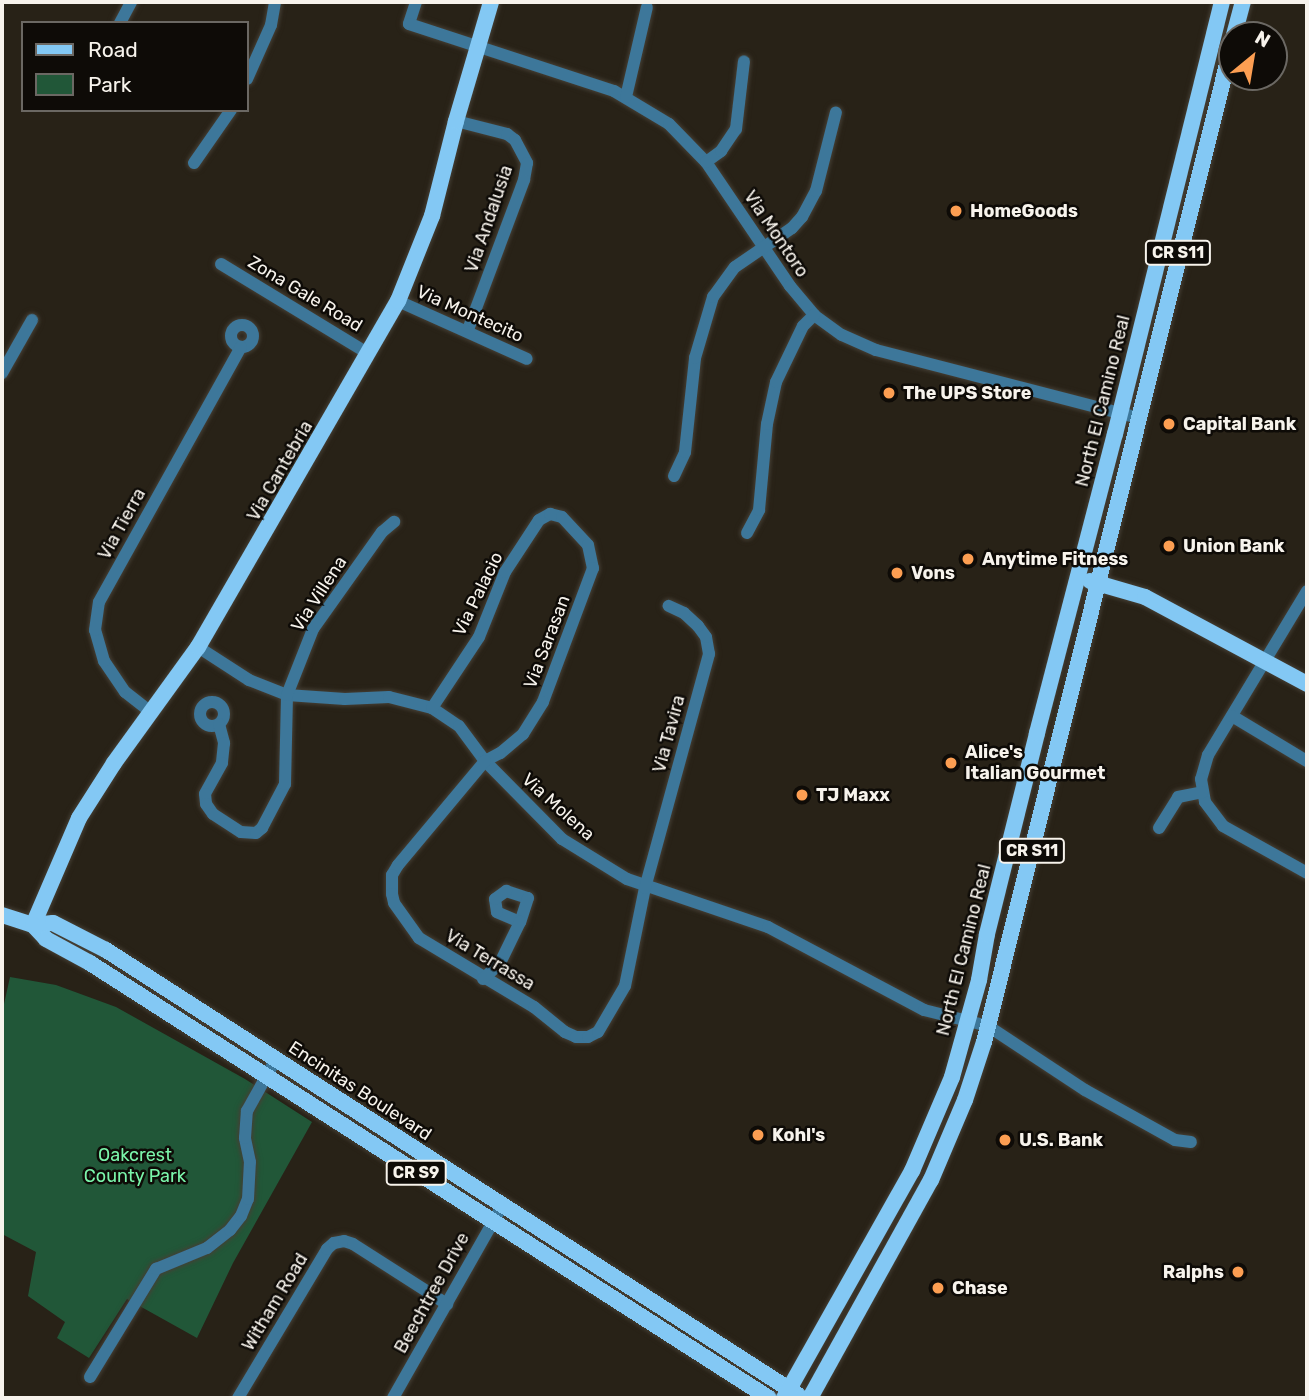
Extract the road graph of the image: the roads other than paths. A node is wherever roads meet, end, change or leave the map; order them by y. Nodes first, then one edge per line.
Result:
1 (131, 2) edge
2 (275, 2) edge
3 (416, 2) edge
4 (491, 2) edge
5 (1222, 2) edge
6 (1243, 2) edge
7 (648, 7) dead end
8 (121, 21) edge
9 (1238, 21) edge
10 (477, 46) junction
11 (744, 61) dead end
12 (248, 77) edge
13 (1220, 91) edge
14 (626, 97) junction
15 (230, 112) edge
16 (836, 112) dead end
17 (456, 121) junction
18 (706, 162) junction
19 (194, 163) dead end
20 (1170, 206) junction
21 (763, 248) junction
22 (222, 264) dead end
23 (1171, 280) junction
24 (398, 301) junction
25 (814, 315) junction
26 (32, 320) dead end
27 (468, 330) junction
28 (241, 347) dead end
29 (369, 354) junction
30 (527, 359) dead end
31 (2, 373) edge
32 (1120, 413) junction
33 (1138, 418) junction
34 (674, 476) dead end
35 (565, 521) joint
36 (394, 522) dead end
37 (747, 533) dead end
38 (1078, 577) junction
39 (1099, 583) junction
40 (1307, 591) edge
41 (669, 606) dead end
42 (198, 647) junction
43 (1266, 661) junction
44 (1307, 684) edge
45 (287, 695) junction
46 (432, 708) junction
47 (152, 713) junction
48 (1232, 716) junction
49 (219, 724) dead end
50 (485, 761) junction
51 (1307, 761) edge
52 (1203, 792) junction
53 (1018, 812) junction
54 (1159, 828) dead end
55 (1307, 873) edge
56 (645, 888) junction
57 (1020, 902) junction
58 (2, 915) edge
59 (520, 922) dead end
60 (33, 925) junction
61 (483, 979) junction
62 (968, 1021) junction
63 (988, 1026) junction
64 (276, 1059) junction
65 (956, 1063) junction
66 (266, 1076) junction
67 (1191, 1142) dead end
68 (941, 1155) junction
69 (912, 1171) junction
70 (502, 1206) junction
71 (492, 1222) junction
72 (904, 1230) junction
73 (566, 1268) junction
74 (635, 1290) junction
75 (447, 1304) junction
76 (90, 1377) dead end
77 (792, 1395) edge
78 (238, 1398) edge
79 (393, 1398) edge
80 (769, 1398) edge
81 (810, 1398) edge

1 - 8 street
2 - 12 street
3 - 10 street, Via Montoro
4 - 10 main road, Via Cantebria
5 - 20 main road, North El Camino Real / CR S11
6 - 9 main road
7 - 14 street
10 - 14 street, Via Montoro
10 - 17 main road, Via Cantebria
11 - 18 street
13 - 23 main road, CR S11
14 - 18 street, Via Montoro
15 - 19 street
16 - 21 street
17 - 24 main road, Via Cantebria
17 - 27 street, Via Andalusia
18 - 21 street, Via Montoro
20 - 23 main road
20 - 32 main road, North El Camino Real / CR S11
21 - 25 street, Via Montoro
21 - 34 street
22 - 29 street, Zona Gale Road
23 - 33 main road, CR S11
24 - 27 street, Via Montecito
24 - 29 main road, Via Cantebria
25 - 32 street, Via Montoro
25 - 37 street
26 - 31 street
27 - 30 street, Via Montecito
28 - 47 street, Via Tierra
29 - 42 main road, Via Cantebria
32 - 33 street, Via Montoro
32 - 38 main road, North El Camino Real / CR S11
33 - 39 main road, CR S11
35 - 46 street, Via Palacio
35 - 50 street, Via Sarasan
36 - 45 street, Via Villena
38 - 39 main road
38 - 53 main road, North El Camino Real / CR S11
39 - 43 main road
39 - 57 main road, CR S11
40 - 43 street
41 - 56 street, Via Tavira
42 - 45 street, Via Molena
42 - 47 main road, Via Cantebria
43 - 44 main road
43 - 48 street
45 - 46 street, Via Molena
45 - 49 street
46 - 50 street, Via Molena
47 - 60 main road, Via Cantebria
48 - 51 street
48 - 52 street
50 - 56 street, Via Molena
50 - 61 street, Via Terrassa
52 - 54 street
52 - 55 street
53 - 57 main road
53 - 62 main road, North El Camino Real / CR S11
56 - 61 street, Via Terrassa
56 - 62 street, Via Molena
57 - 63 main road, CR S11
58 - 60 main road, Encinitas Boulevard / CR S9
59 - 61 street
60 - 64 main road, Encinitas Boulevard / CR S9
60 - 66 main road, Encinitas Boulevard / CR S9
62 - 63 street, Via Molena
62 - 65 main road, North El Camino Real / CR S11
63 - 67 street
63 - 68 main road, CR S11
64 - 66 street
64 - 70 main road, Encinitas Boulevard / CR S9
65 - 68 main road
65 - 69 main road, North El Camino Real / CR S11
66 - 71 main road, Encinitas Boulevard / CR S9
66 - 76 street
68 - 72 main road, CR S11
69 - 72 main road
69 - 77 main road, North El Camino Real / CR S11
70 - 71 street, Beechtree Drive
70 - 74 main road, Encinitas Boulevard / CR S9
71 - 73 main road, Encinitas Boulevard / CR S9
71 - 75 street, Beechtree Drive
72 - 81 main road, CR S11
73 - 74 main road
73 - 80 main road, Encinitas Boulevard / CR S9
74 - 77 main road, Encinitas Boulevard / CR S9
75 - 78 street, Witham Road
75 - 79 street, Beechtree Drive

